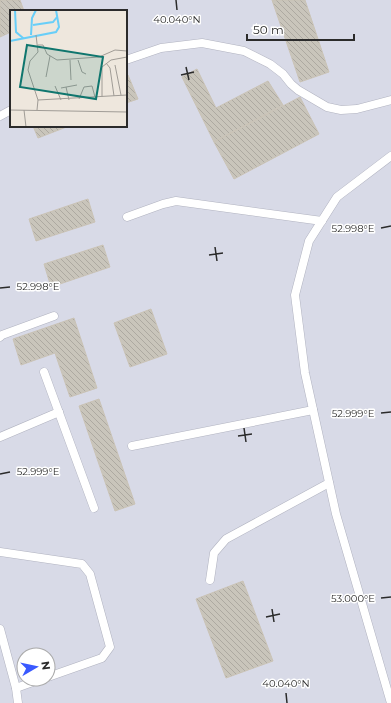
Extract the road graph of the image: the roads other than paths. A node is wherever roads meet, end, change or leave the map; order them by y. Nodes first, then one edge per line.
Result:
1 (127, 60) edge
2 (391, 100) edge
3 (10, 111) edge
4 (0, 116) edge
5 (391, 156) edge
6 (127, 217) dead end
7 (322, 221) junction
8 (54, 316) dead end
9 (0, 337) edge
10 (44, 372) dead end
11 (313, 410) junction
12 (59, 412) junction
13 (0, 436) edge
14 (132, 446) dead end
15 (329, 483) junction
16 (94, 508) dead end
17 (0, 552) edge
18 (210, 580) dead end
19 (0, 629) edge
20 (56, 673) edge
21 (16, 688) joint
22 (18, 703) edge
23 (391, 703) edge

1 - 2 lane
3 - 4 lane
5 - 7 lane
6 - 7 lane
7 - 11 lane
8 - 9 lane
10 - 12 lane
11 - 14 lane
11 - 15 lane
12 - 13 lane
12 - 16 lane
15 - 18 lane
15 - 23 lane
17 - 20 lane
19 - 21 lane
21 - 22 lane

